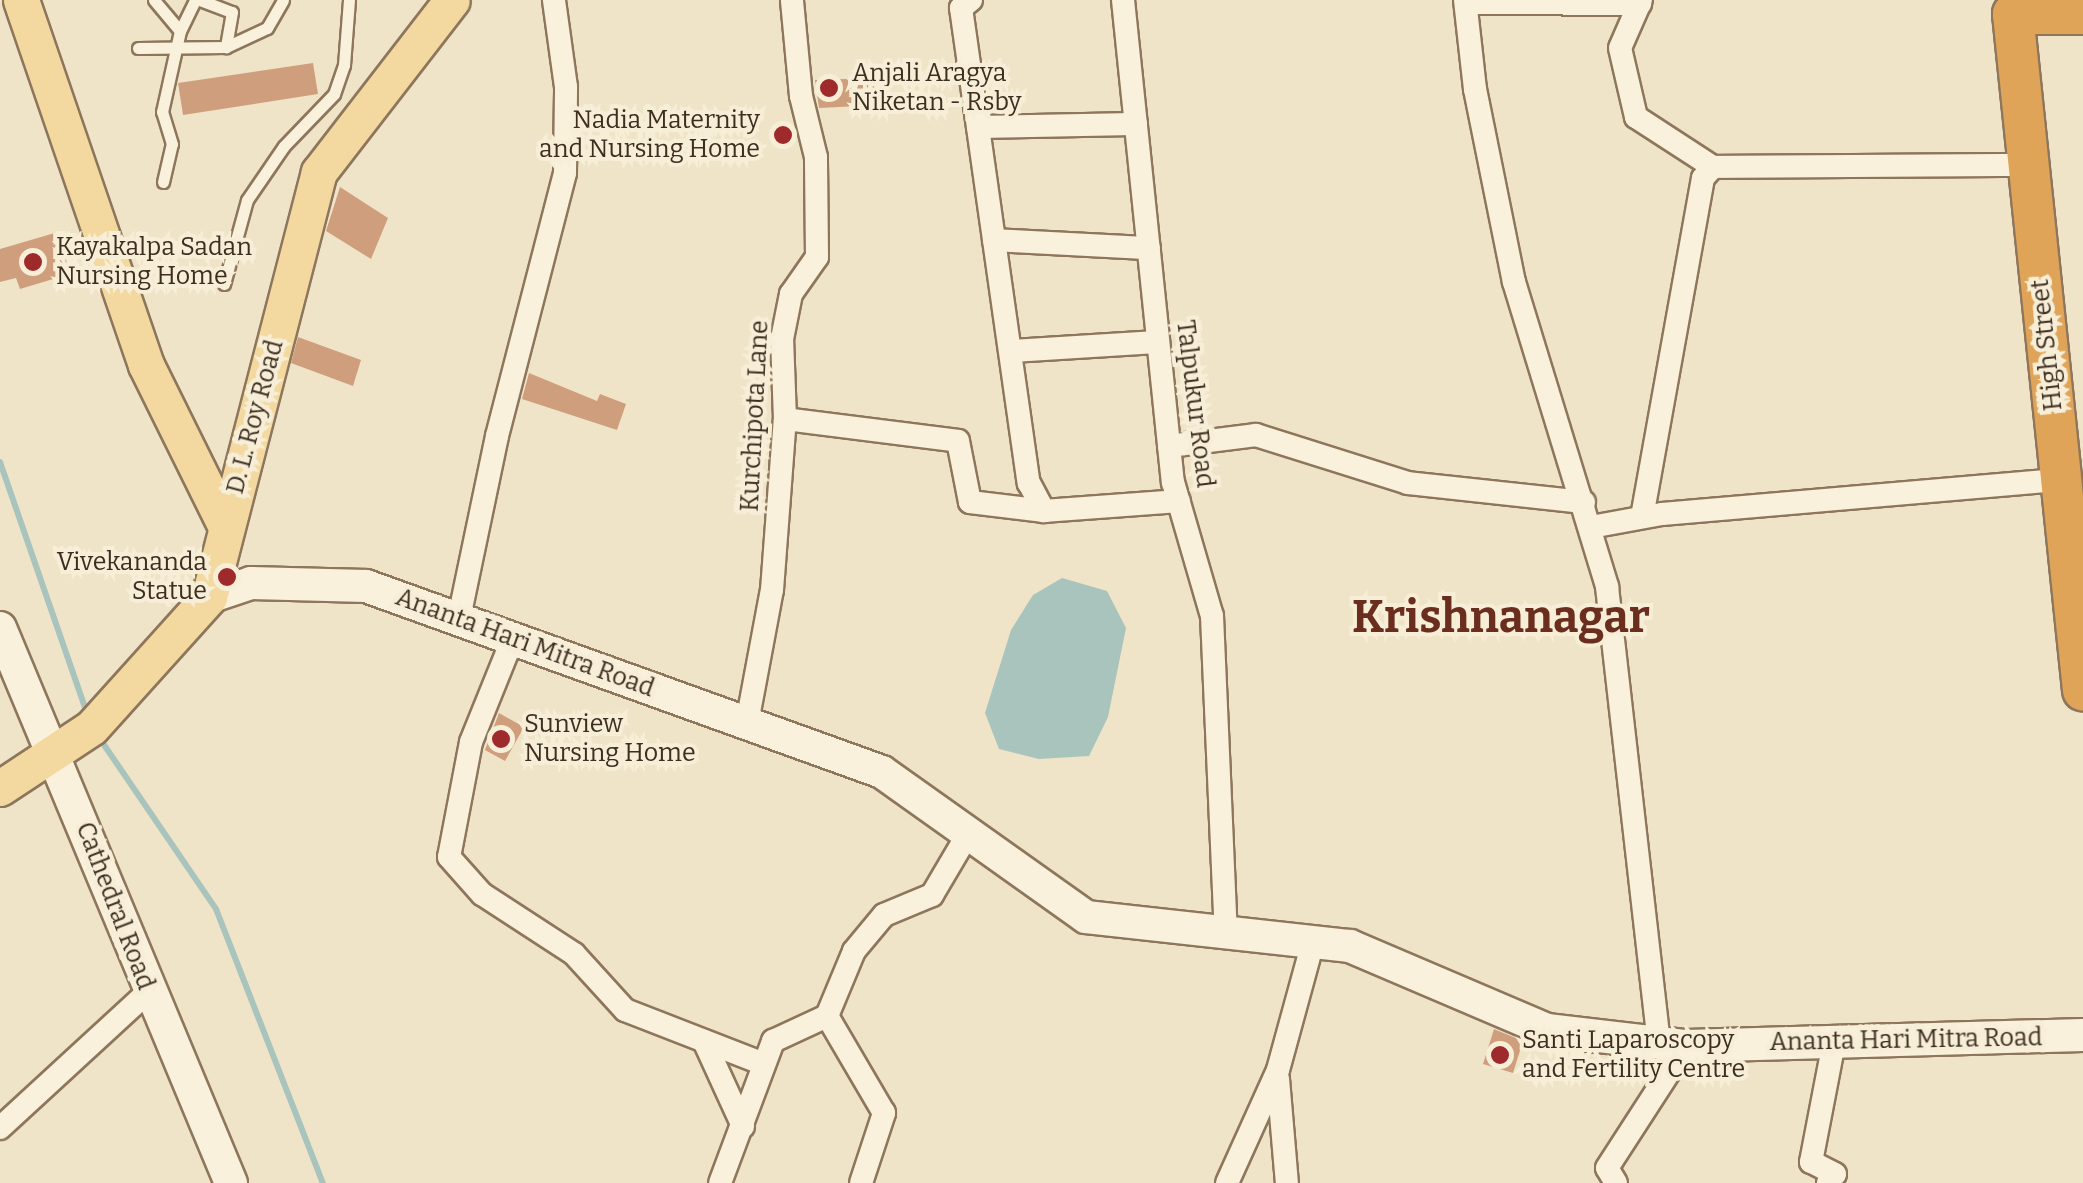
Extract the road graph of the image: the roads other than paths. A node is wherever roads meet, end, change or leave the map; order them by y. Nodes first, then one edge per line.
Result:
1 (20, 0) edge
2 (154, 0) edge
3 (197, 0) edge
4 (283, 0) edge
5 (349, 0) edge
6 (452, 0) edge
7 (554, 0) edge
8 (792, 0) edge
9 (971, 0) edge
10 (1123, 0) edge
11 (1466, 2) edge
12 (1640, 2) edge
13 (2012, 7) edge
14 (2083, 14) edge
15 (180, 31) junction
16 (226, 47) junction
17 (138, 48) dead end
18 (175, 50) junction
19 (332, 124) junction
20 (1136, 124) junction
21 (978, 127) junction
22 (2028, 165) junction
23 (1713, 166) junction
24 (163, 182) dead end
25 (994, 240) junction
26 (1149, 248) junction
27 (224, 284) dead end
28 (1158, 342) junction
29 (1011, 351) junction
30 (785, 420) junction
31 (1170, 446) junction
32 (2061, 480) junction
33 (1179, 501) junction
34 (1584, 502) junction
35 (1044, 510) junction
36 (1642, 518) junction
37 (226, 527) junction
38 (1591, 527) junction
39 (209, 596) junction
40 (460, 618) junction
41 (0, 628) edge
42 (512, 638) junction
43 (2083, 690) edge
44 (748, 723) junction
45 (54, 750) junction
46 (0, 788) edge
47 (968, 834) junction
48 (1226, 932) junction
49 (1313, 942) junction
50 (148, 992) junction
51 (827, 1016) junction
52 (2083, 1036) edge
53 (704, 1041) junction
54 (1834, 1042) junction
55 (1672, 1044) junction
56 (764, 1064) junction
57 (1278, 1070) junction
58 (743, 1126) junction
59 (0, 1128) edge
60 (230, 1183) edge
61 (720, 1183) edge
62 (861, 1183) edge
63 (1226, 1183) edge
64 (1287, 1183) edge
65 (1616, 1183) edge
66 (1828, 1183) edge

1 - 37 main road
2 - 15 lane
3 - 15 lane
3 - 16 lane
4 - 16 lane
5 - 19 lane
6 - 19 main road, D. L. Roy Road
7 - 40 street
8 - 30 street, Kurchipota Lane
9 - 21 street
10 - 20 street, Talpukur Road
11 - 12 street
11 - 34 street
12 - 23 street
13 - 14 highway
13 - 22 highway, High Street
15 - 18 lane
16 - 18 lane
17 - 18 lane
18 - 24 lane
19 - 27 lane
19 - 37 main road, D. L. Roy Road
20 - 21 street
20 - 26 street, Talpukur Road
21 - 25 street
22 - 23 street
22 - 32 highway, High Street
23 - 36 street
25 - 26 street
25 - 29 street
26 - 28 street, Talpukur Road
28 - 29 street
28 - 31 street, Talpukur Road
29 - 35 street
30 - 35 street
30 - 44 street, Kurchipota Lane
31 - 33 street, Talpukur Road
31 - 34 street
32 - 36 street
32 - 43 highway, High Street
33 - 35 street
33 - 48 street, Talpukur Road
34 - 38 street
36 - 38 street
37 - 39 main road, D. L. Roy Road
38 - 55 street
39 - 40 main road, Ananta Hari Mitra Road
39 - 45 main road, D. L. Roy Road
40 - 42 main road, Ananta Hari Mitra Road
41 - 45 main road, Cathedral Road
42 - 44 main road, Ananta Hari Mitra Road
42 - 53 street
44 - 47 main road, Ananta Hari Mitra Road
45 - 46 main road, D. L. Roy Road
45 - 50 main road, Cathedral Road
47 - 48 main road, Ananta Hari Mitra Road
47 - 51 street
48 - 49 main road, Ananta Hari Mitra Road
49 - 55 main road, Ananta Hari Mitra Road
49 - 57 street
50 - 59 street
50 - 60 main road, Cathedral Road
51 - 56 street
51 - 62 street
52 - 54 main road, Ananta Hari Mitra Road
53 - 56 street
53 - 58 street
54 - 55 main road, Ananta Hari Mitra Road
54 - 66 street
55 - 65 street
56 - 58 street
57 - 63 street
57 - 64 street
58 - 61 street

